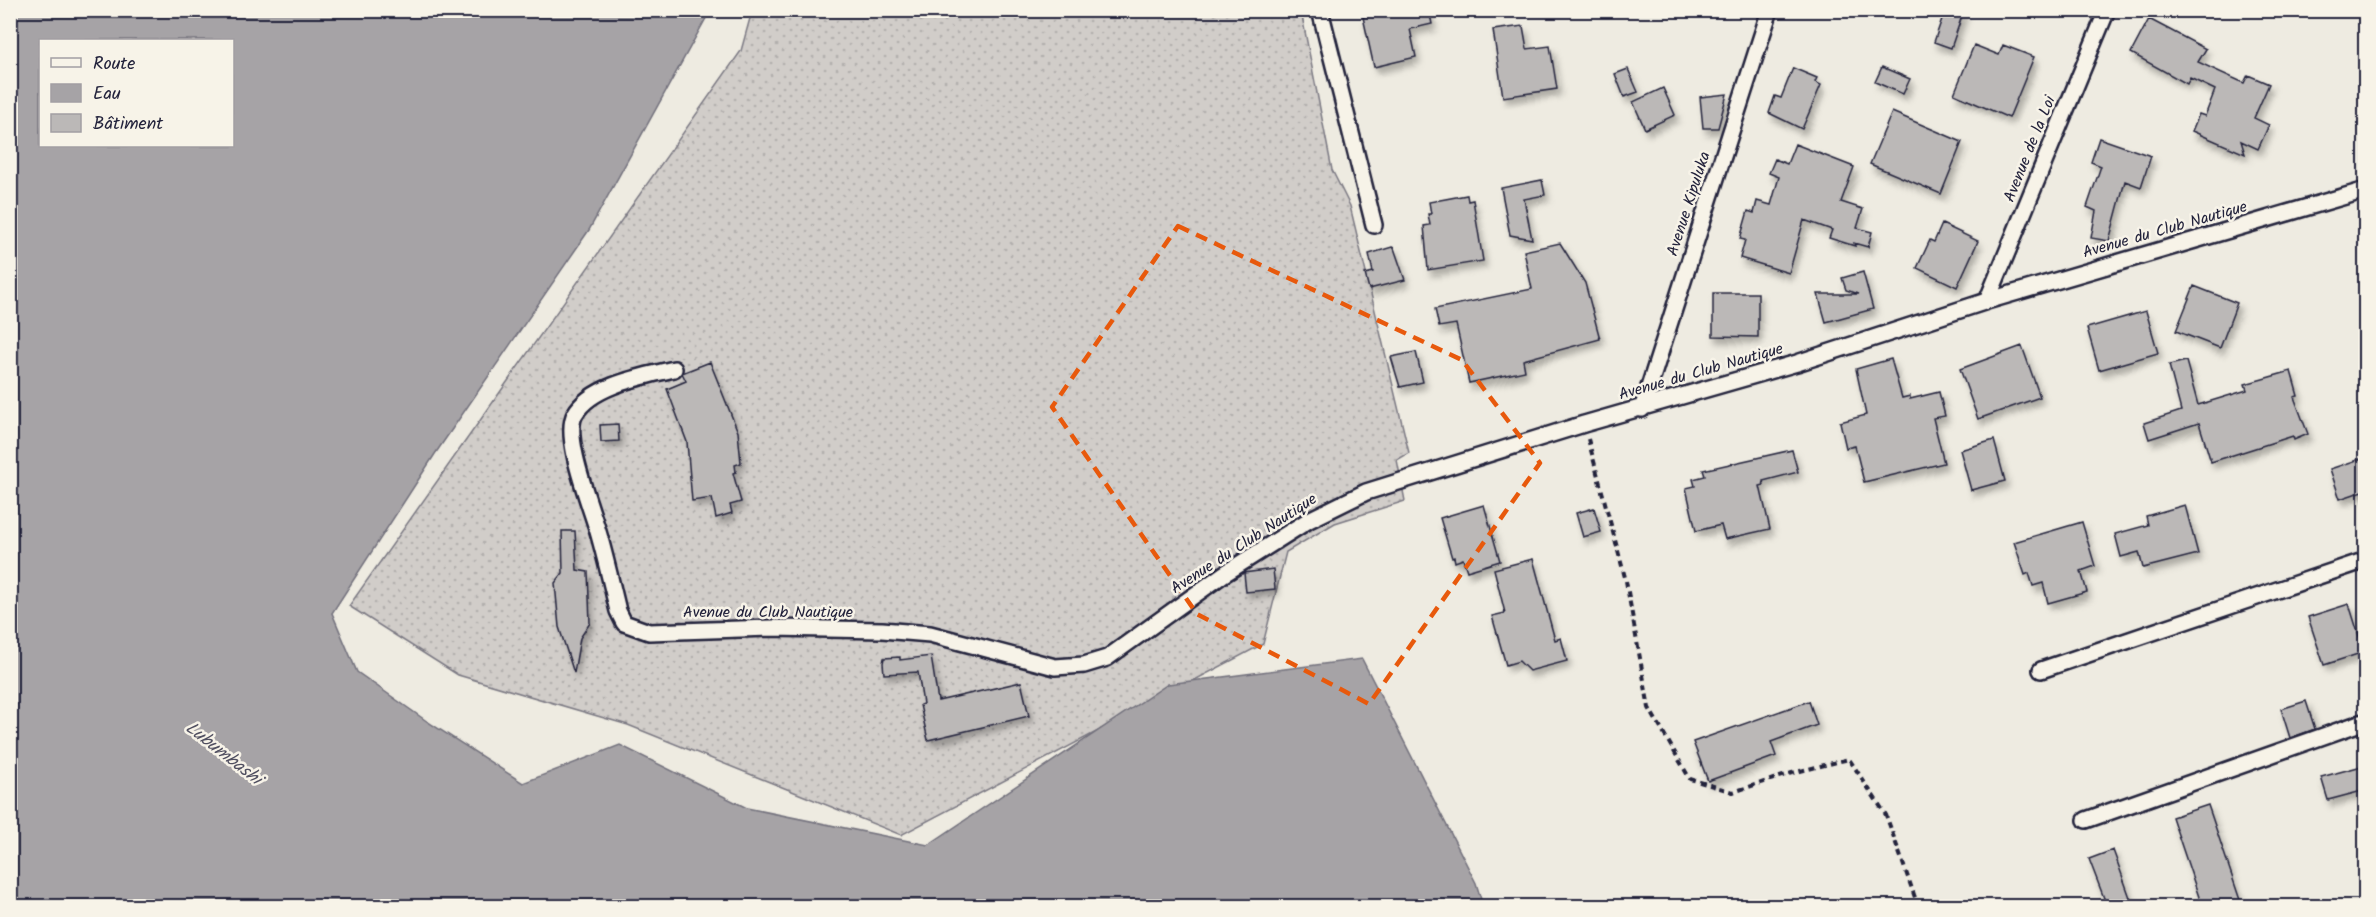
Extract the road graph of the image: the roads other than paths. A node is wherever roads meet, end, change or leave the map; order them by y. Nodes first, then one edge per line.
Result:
1 (1320, 10) edge
2 (1770, 10) edge
3 (2107, 10) edge
4 (2366, 190) edge
5 (1374, 225) dead end
6 (1987, 301) junction
7 (674, 369) dead end
8 (1642, 409) junction
9 (2366, 560) edge
10 (2041, 670) dead end
11 (2366, 721) edge
12 (2086, 820) dead end

1 - 5 street
2 - 8 street, Avenue Kipuluka
3 - 6 street, Avenue de la Loi
4 - 6 street, Avenue du Club Nautique
6 - 8 street, Avenue du Club Nautique
7 - 8 street, Avenue du Club Nautique
9 - 10 street
11 - 12 street

